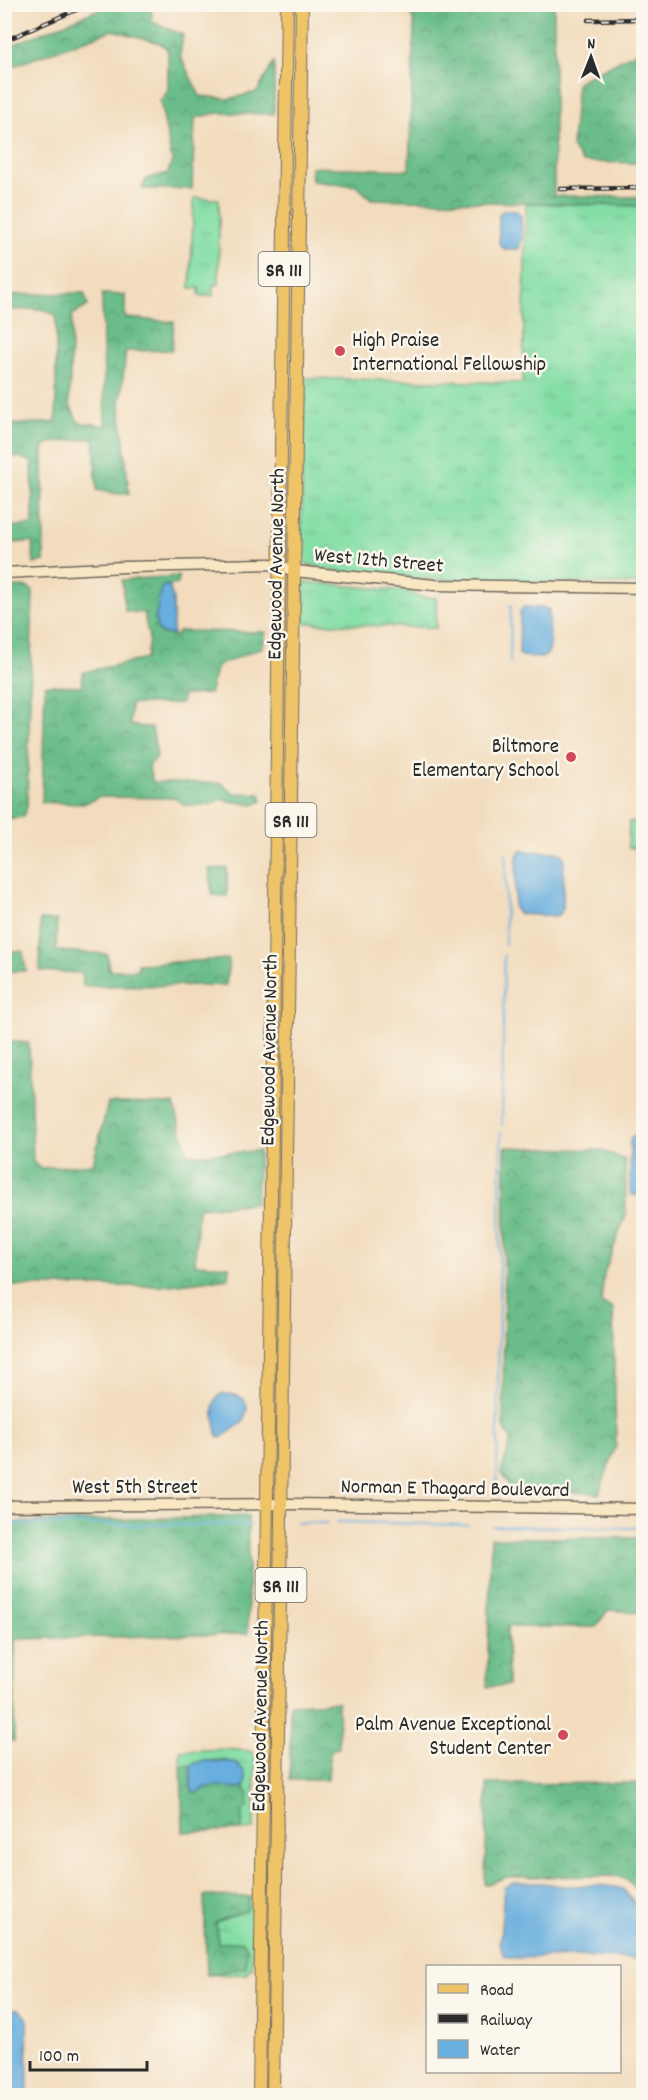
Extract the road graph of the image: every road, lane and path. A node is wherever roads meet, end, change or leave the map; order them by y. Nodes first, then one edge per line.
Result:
1 (287, 4) edge
2 (302, 4) edge
3 (279, 565) junction
4 (294, 572) junction
5 (4, 573) edge
6 (644, 588) edge
7 (282, 1504) junction
8 (266, 1505) junction
9 (4, 1506) edge
10 (644, 1509) edge
11 (259, 2096) edge
12 (273, 2096) edge

1 - 3 main road, Edgewood Avenue North / SR 111
2 - 4 main road, Edgewood Avenue North / SR 111
3 - 4 street, West 12th Street
3 - 5 street, West 12th Street
3 - 8 main road, Edgewood Avenue North / SR 111
4 - 6 street, West 12th Street
4 - 7 main road, Edgewood Avenue North / SR 111
7 - 8 street, Norman E Thagard Boulevard
7 - 10 street, Norman E Thagard Boulevard
7 - 12 main road, Edgewood Avenue North / SR 111
8 - 9 street, West 5th Street
8 - 11 main road, Edgewood Avenue North / SR 111

